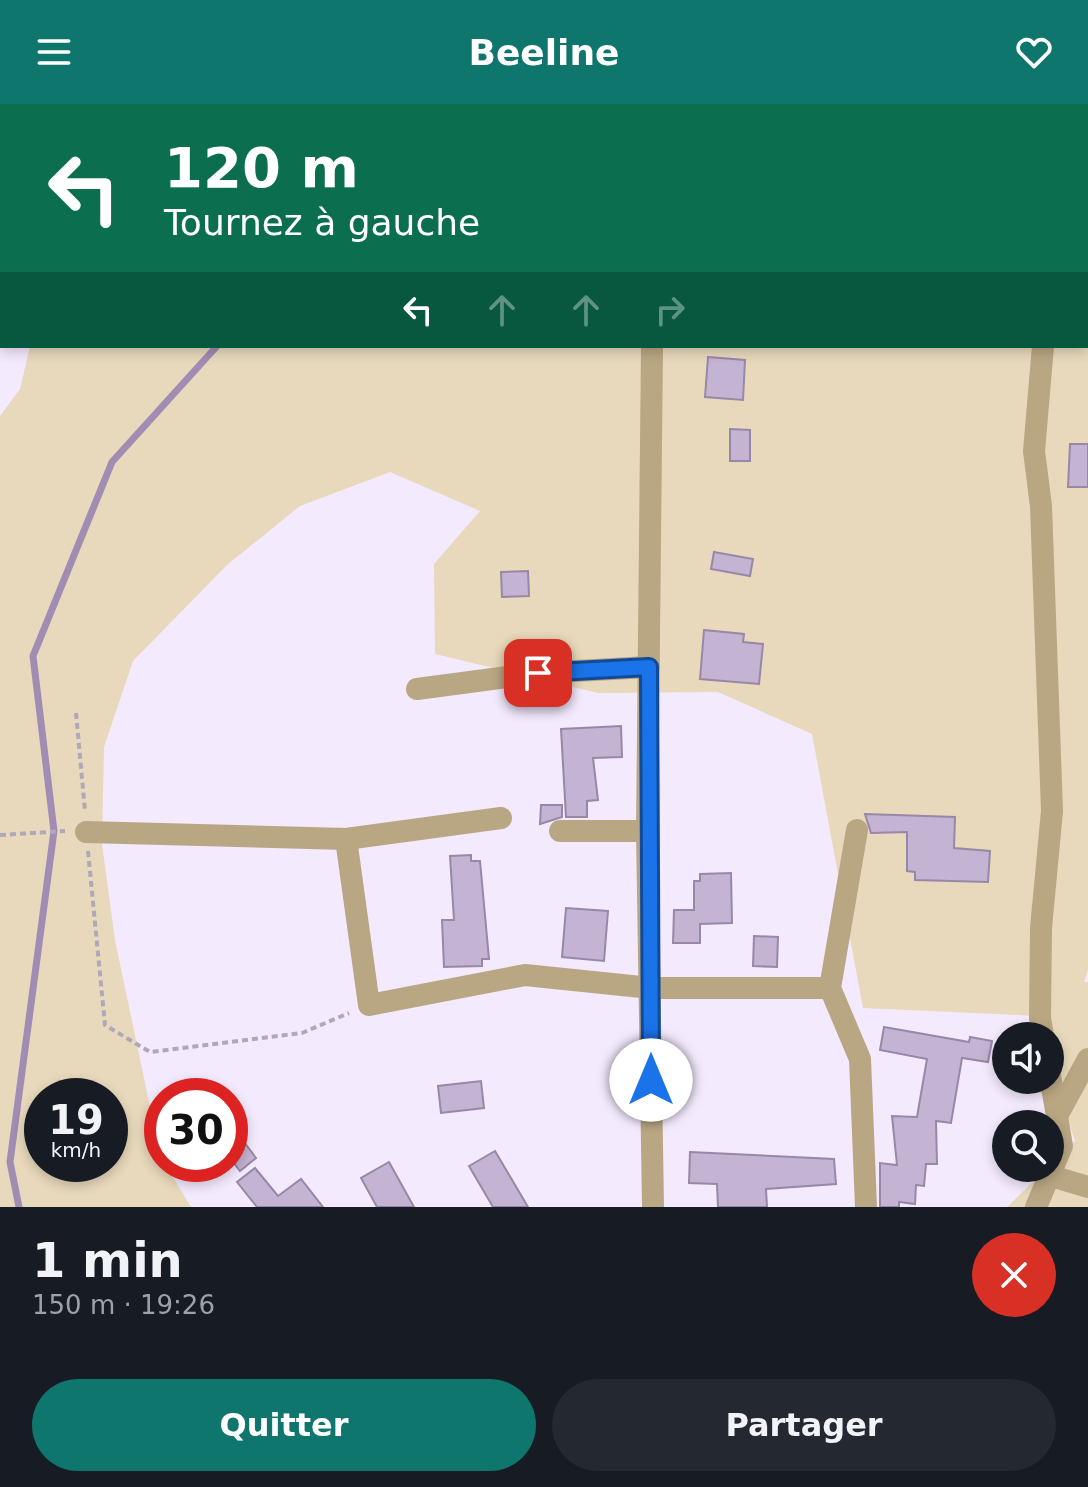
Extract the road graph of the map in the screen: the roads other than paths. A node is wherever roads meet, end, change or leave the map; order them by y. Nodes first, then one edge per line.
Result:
1 (652, 348) edge
2 (1043, 348) edge
3 (649, 667) junction
4 (417, 689) dead end
5 (501, 818) dead end
6 (857, 830) dead end
7 (560, 831) dead end
8 (647, 831) junction
9 (86, 832) road end
10 (346, 839) junction
11 (651, 988) junction
12 (830, 988) junction
13 (1043, 1022) edge
14 (1088, 1059) edge
15 (1060, 1110) edge
16 (1064, 1180) edge
17 (1048, 1182) edge
18 (1088, 1187) edge
19 (653, 1207) edge
20 (866, 1207) edge
21 (1036, 1207) edge

1 - 3 street
2 - 13 street
3 - 4 street
3 - 8 street
5 - 10 street
6 - 12 street
7 - 8 street
8 - 11 street
9 - 10 street
10 - 11 street
11 - 12 street
11 - 19 street
12 - 20 street
14 - 15 street
16 - 18 street
17 - 21 street

